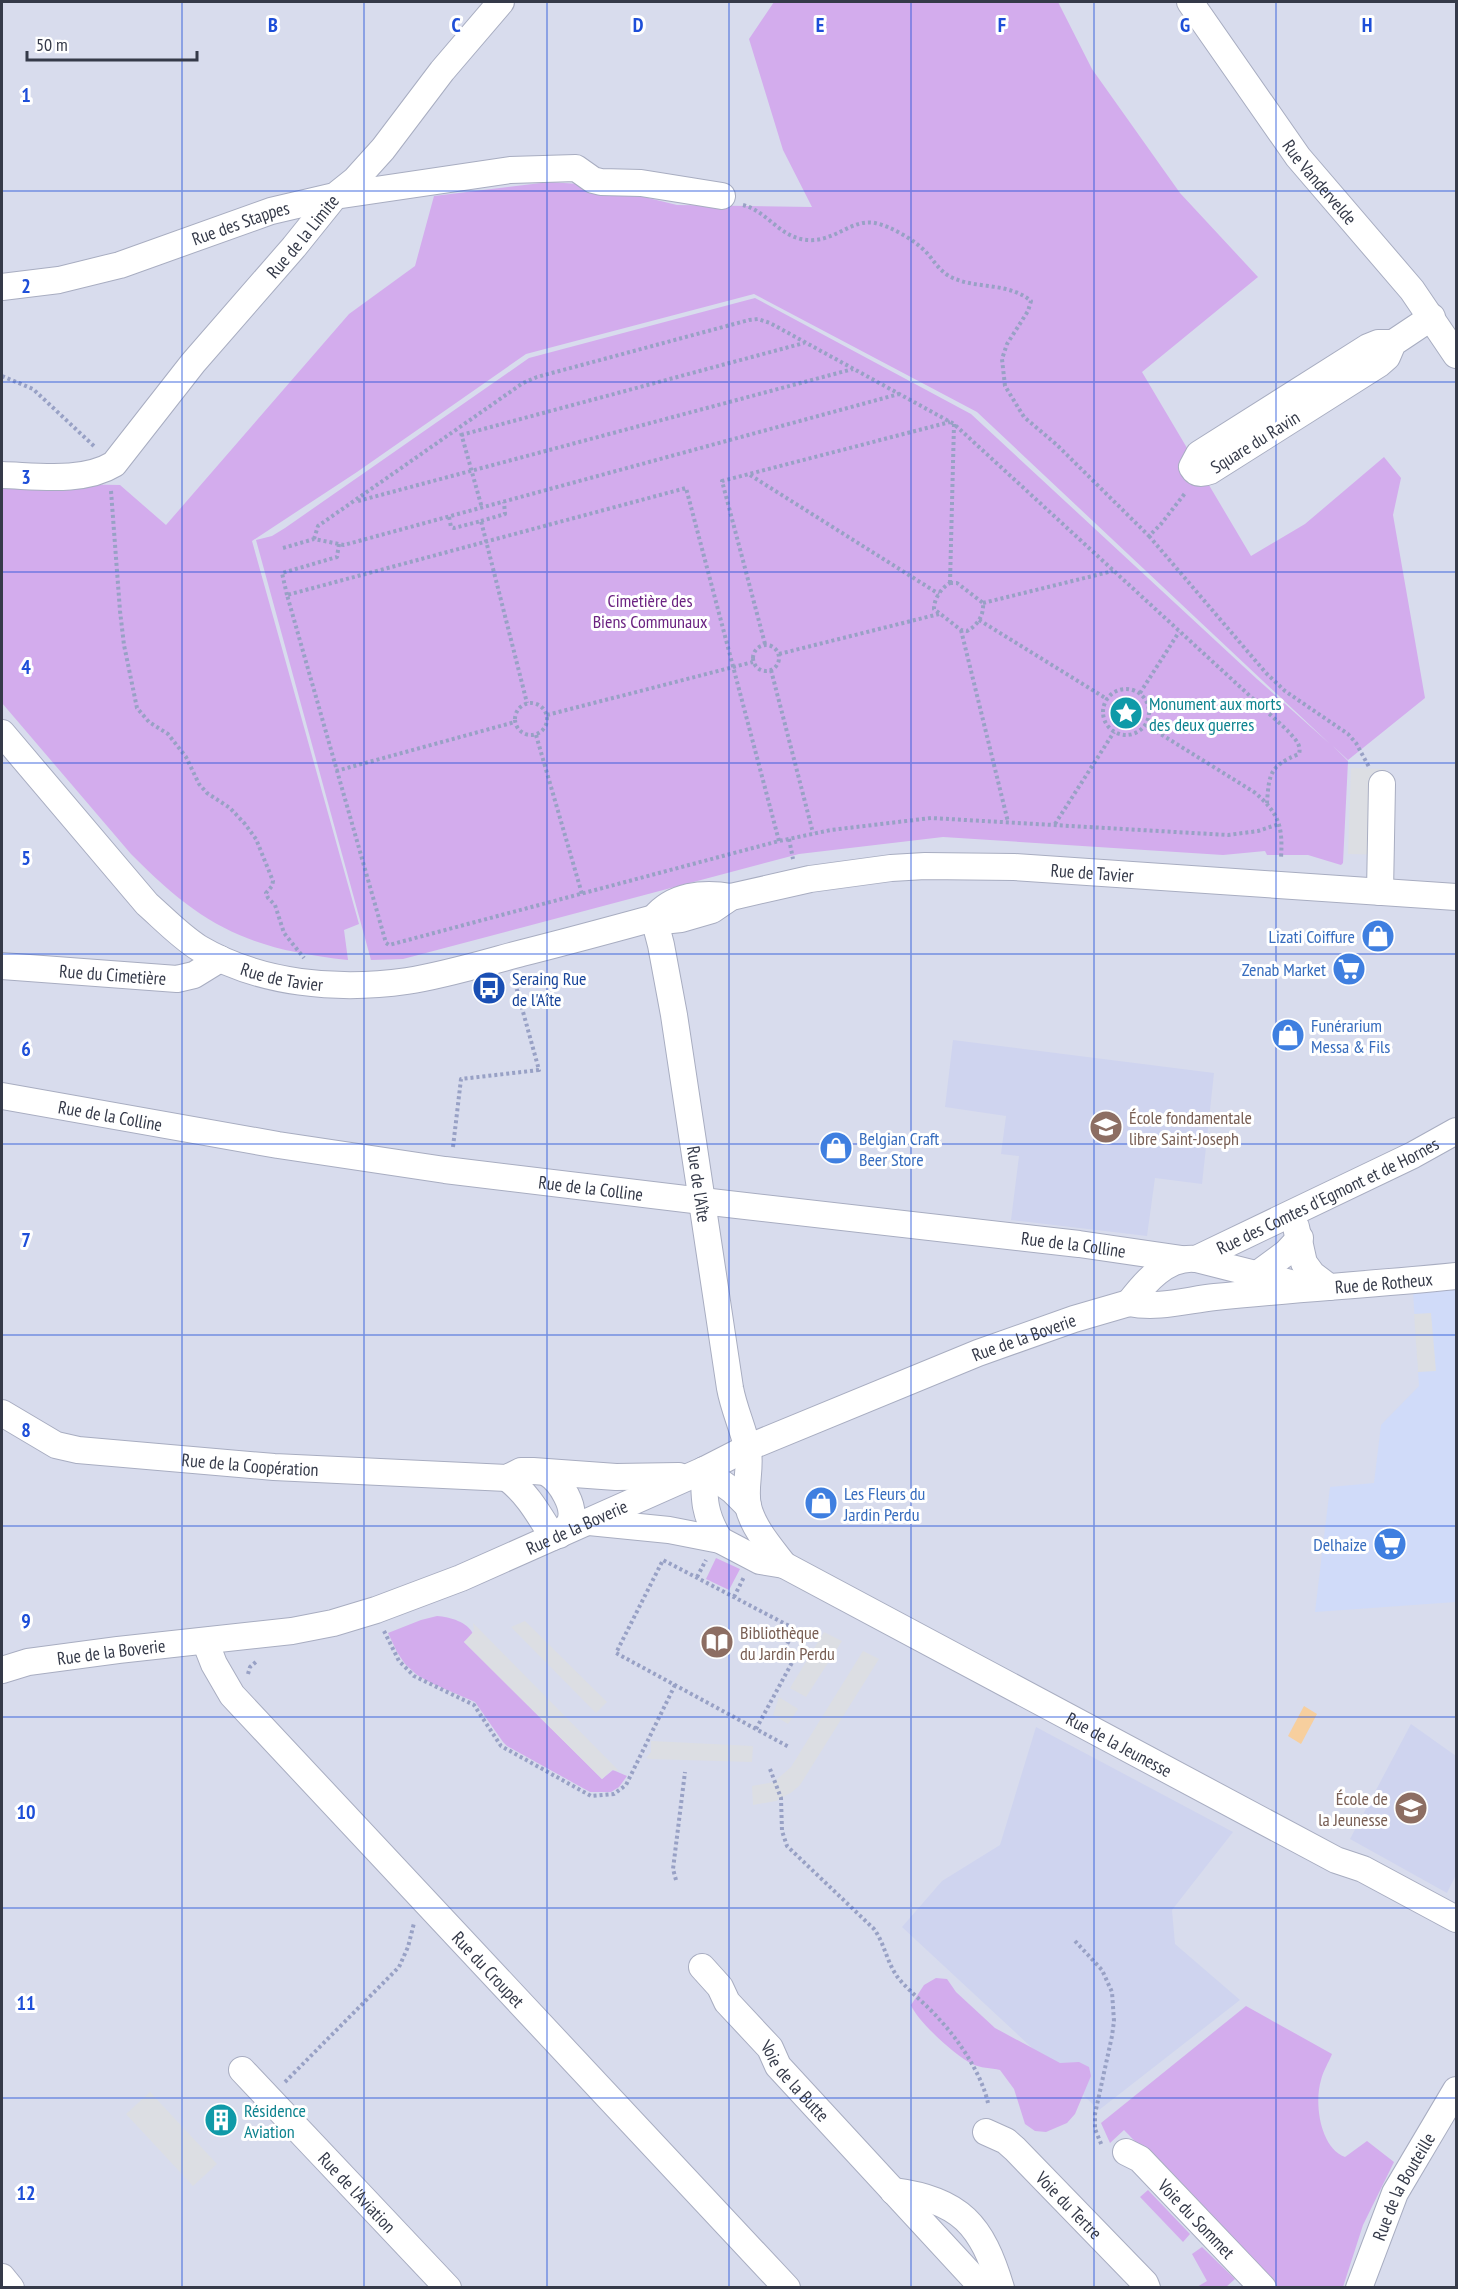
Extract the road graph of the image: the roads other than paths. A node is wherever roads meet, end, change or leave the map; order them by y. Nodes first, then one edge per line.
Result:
1 (501, 2) edge
2 (1190, 2) edge
3 (335, 196) junction
4 (722, 196) road end
5 (2, 287) edge
6 (1432, 317) junction
7 (1393, 342) junction
8 (1456, 355) edge
9 (2, 475) edge
10 (2, 733) edge
11 (1382, 784) road end
12 (1380, 892) junction
13 (1456, 897) edge
14 (654, 918) junction
15 (220, 959) junction
16 (2, 966) edge
17 (2, 1096) edge
18 (1456, 1131) edge
19 (702, 1202) junction
20 (1280, 1218) junction
21 (1300, 1238) junction
22 (1232, 1243) junction
23 (1189, 1259) junction
24 (1221, 1266) junction
25 (1256, 1275) junction
26 (1456, 1276) edge
27 (1320, 1288) junction
28 (1224, 1296) junction
29 (1129, 1303) junction
30 (2, 1413) edge
31 (747, 1448) junction
32 (547, 1473) junction
33 (698, 1473) junction
34 (507, 1478) junction
35 (748, 1506) junction
36 (588, 1522) junction
37 (556, 1536) junction
38 (715, 1545) junction
39 (784, 1565) junction
40 (205, 1641) junction
41 (2, 1670) edge
42 (1456, 1919) edge
43 (702, 1967) dead end
44 (242, 2070) dead end
45 (1456, 2090) edge
46 (986, 2132) dead end
47 (1115, 2151) road end
48 (893, 2191) junction
49 (2, 2277) edge
50 (11, 2288) edge
51 (448, 2288) edge
52 (786, 2288) edge
53 (983, 2288) edge
54 (1001, 2288) edge
55 (1147, 2288) edge
56 (1263, 2288) edge
57 (1359, 2288) edge

1 - 3 street, Rue des Stappes
2 - 6 street, Rue Vandervelde
3 - 4 street, Rue de la Limite
3 - 5 street, Rue des Stappes
3 - 9 street, Rue de la Limite
6 - 7 street, Square du Ravin
6 - 8 street, Rue Vandervelde
7 - 7 street, Square du Ravin
10 - 15 street, Rue de Tavier
11 - 12 street
12 - 13 street, Rue de Tavier
12 - 14 street, Rue de Tavier
14 - 15 street, Rue de Tavier
14 - 19 street, Rue de l'Aîte
15 - 16 street, Rue du Cimetière
17 - 19 street, Rue de la Colline
18 - 20 street, Rue des Comtes d'Egmont et de Hornes
19 - 23 street, Rue de la Colline
19 - 31 street, Rue de l'Aîte
20 - 21 street
20 - 22 street, Rue des Comtes d'Egmont et de Hornes
21 - 25 street
21 - 27 street
22 - 23 street, Rue des Comtes d'Egmont et de Hornes
22 - 24 street
23 - 24 street, Rue des Comtes d'Egmont et de Hornes
23 - 29 street, Rue des Comtes d'Egmont et de Hornes
24 - 25 street, Rue des Comtes d'Egmont et de Hornes
24 - 28 street
25 - 27 street, Rue des Comtes d'Egmont et de Hornes
25 - 28 street
26 - 27 street, Rue de Rotheux
27 - 28 street
28 - 29 street
29 - 31 street, Rue de la Boverie
30 - 34 street, Rue de la Coopération
31 - 33 street, Rue de la Boverie
31 - 35 street, Rue de la Jeunesse
32 - 33 street, Rue de la Coopération
32 - 34 street, Rue de la Coopération
32 - 37 street
33 - 35 street, Rue de la Jeunesse
33 - 36 street, Rue de la Boverie
33 - 38 street
34 - 37 street
35 - 39 street, Rue de la Jeunesse
36 - 37 street, Rue de la Boverie
36 - 38 street, Rue de la Jeunesse
37 - 40 street, Rue de la Boverie
38 - 39 street, Rue de la Jeunesse
39 - 42 street, Rue de la Jeunesse
40 - 41 street, Rue de la Boverie
40 - 52 street, Rue du Croupet
43 - 48 street, Voie de la Butte
44 - 51 street, Rue de l'Aviation
45 - 57 street, Rue de la Bouteille
46 - 55 street, Voie du Tertre
47 - 56 street, Voie du Sommet
48 - 53 street, Voie de la Butte
48 - 54 street
49 - 50 street

